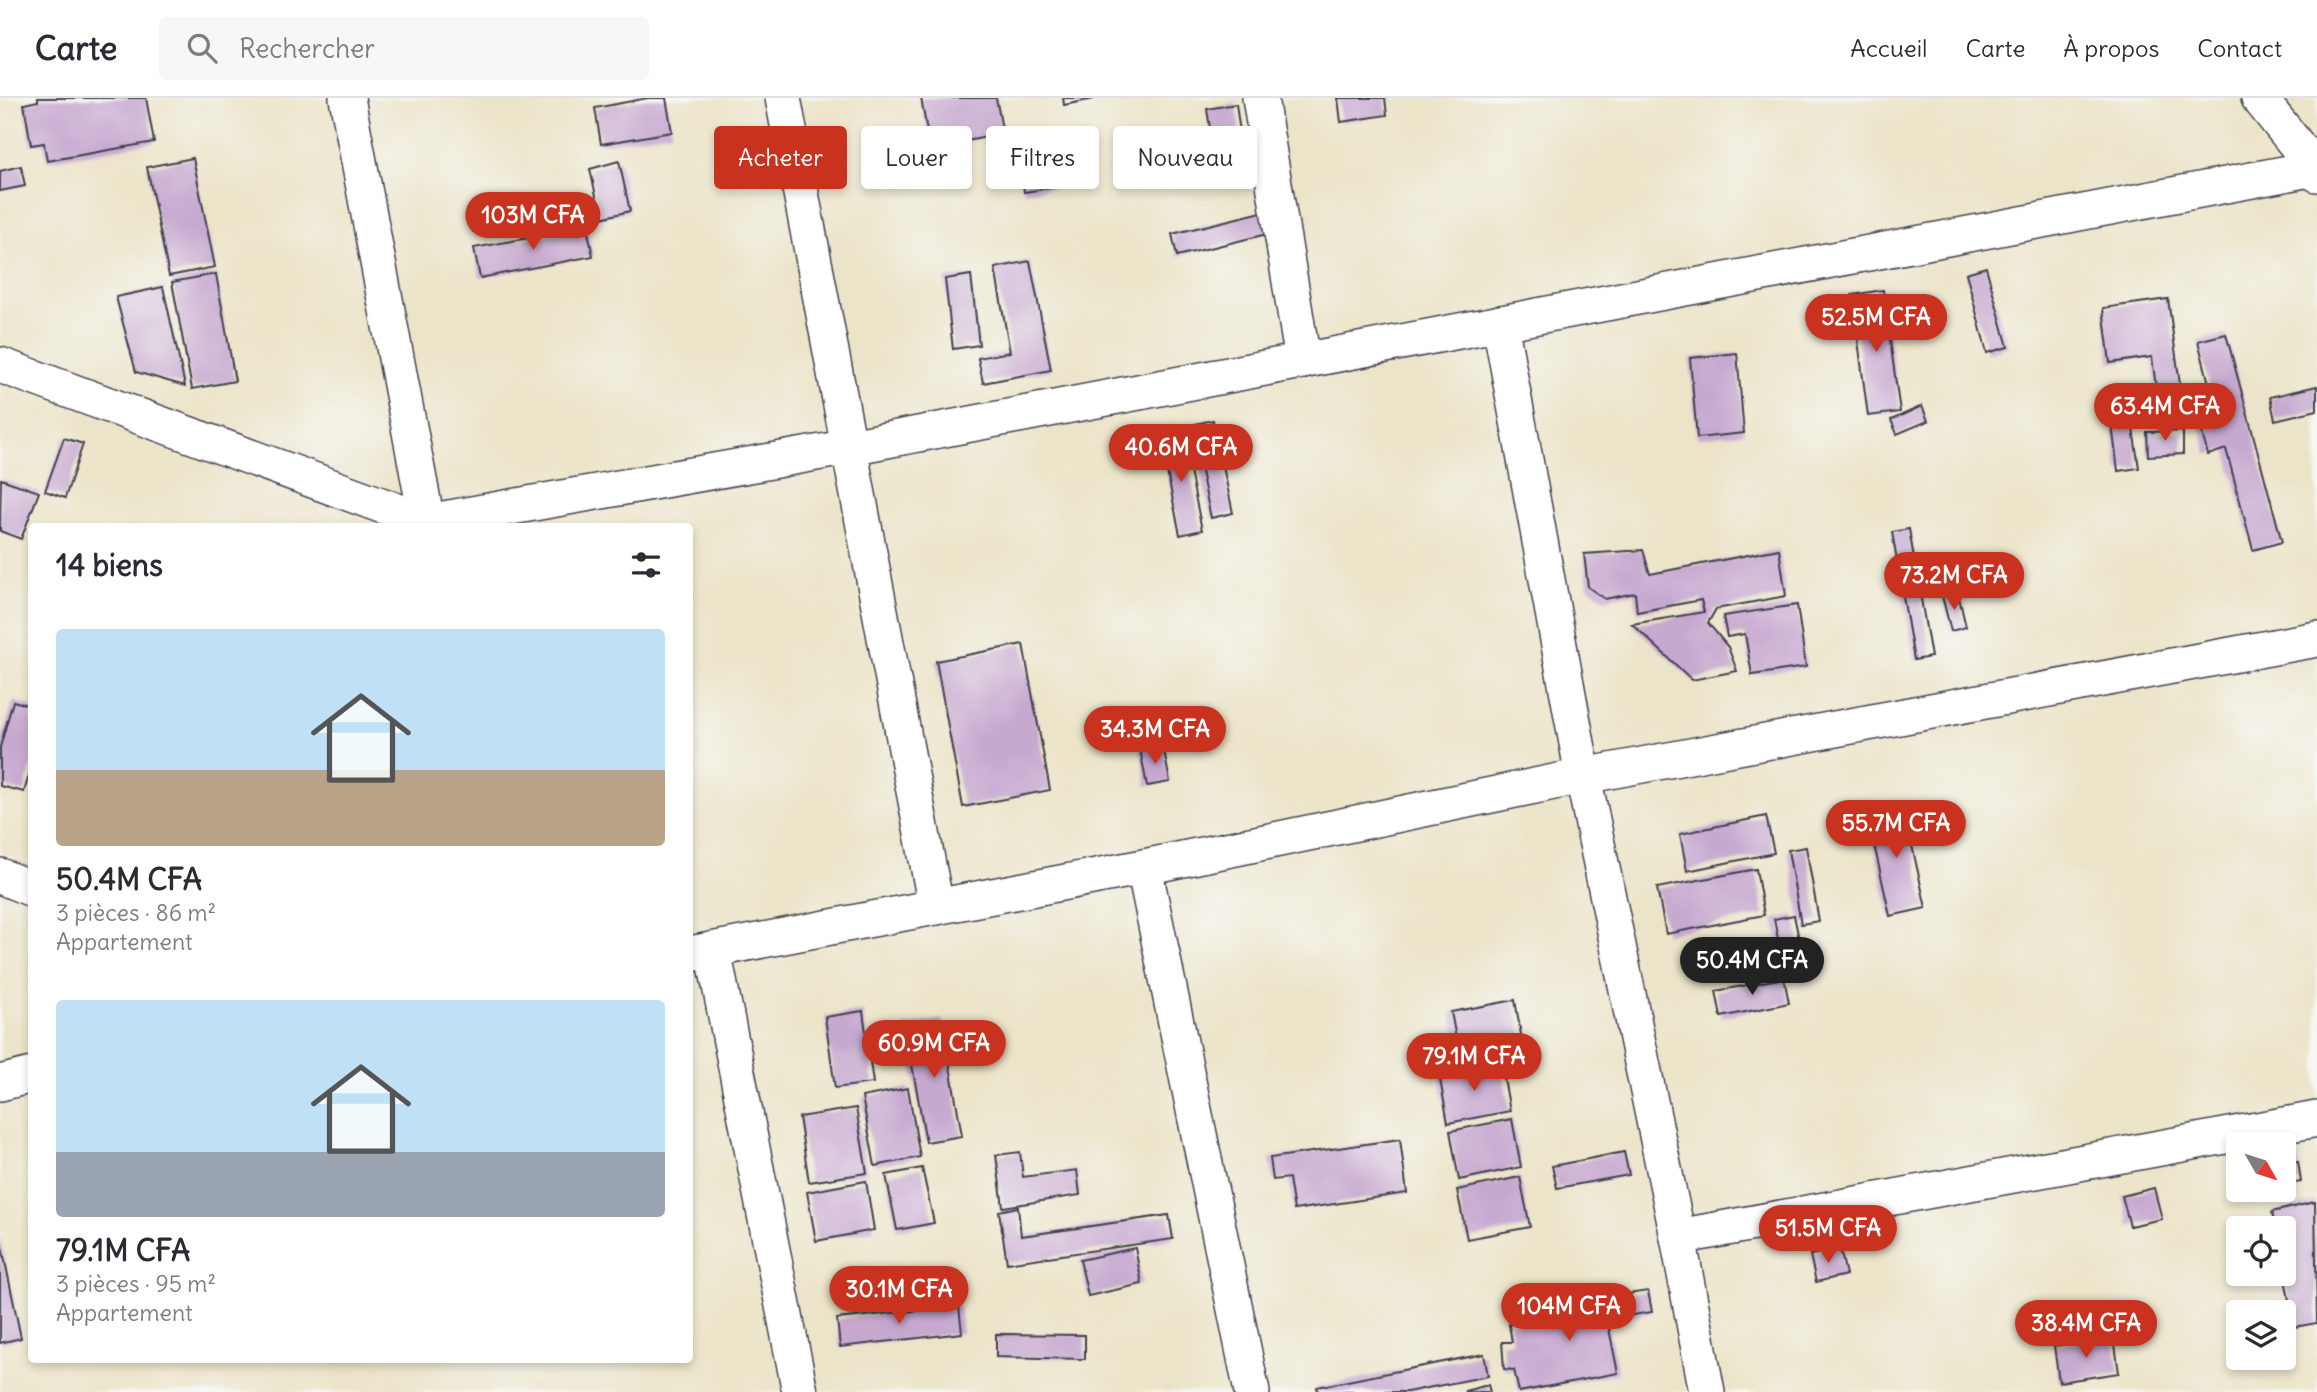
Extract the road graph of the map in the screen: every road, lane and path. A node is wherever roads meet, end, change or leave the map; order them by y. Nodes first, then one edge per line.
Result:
1 (347, 98) edge
2 (783, 98) edge
3 (1260, 98) edge
4 (2259, 98) edge
5 (2316, 171) edge
6 (1500, 323) junction
7 (1303, 361) junction
8 (0, 365) edge
9 (850, 447) junction
10 (427, 522) junction
11 (2317, 639) edge
12 (1583, 776) junction
13 (1144, 866) junction
14 (0, 876) edge
15 (28, 886) edge
16 (936, 907) junction
17 (701, 952) edge
18 (28, 1077) edge
19 (0, 1083) edge
20 (2317, 1119) edge
21 (1678, 1237) junction
22 (800, 1392) edge
23 (1252, 1392) edge
24 (1707, 1392) edge

1 - 10 street
2 - 9 street
3 - 7 street
4 - 5 street
5 - 6 street
6 - 7 street
6 - 12 street
7 - 9 street
8 - 10 street
9 - 10 street
9 - 16 street
11 - 12 street
12 - 13 street
12 - 21 street
13 - 16 street
13 - 23 street
14 - 15 street
16 - 17 street
17 - 22 street
18 - 19 street
20 - 21 street
21 - 24 street

